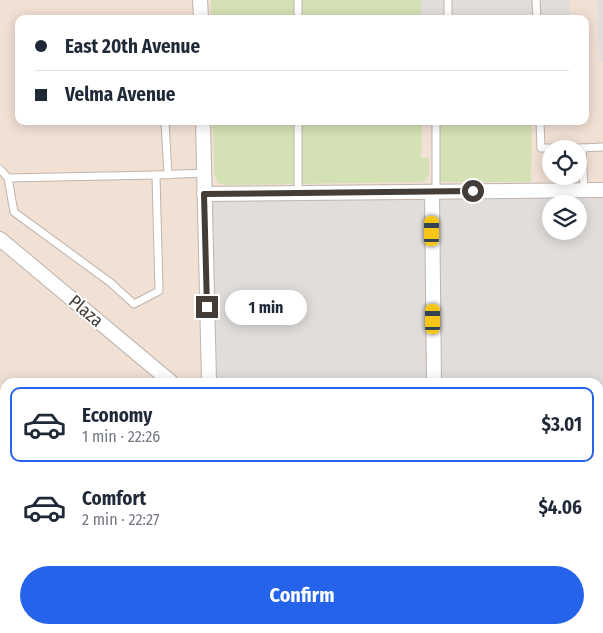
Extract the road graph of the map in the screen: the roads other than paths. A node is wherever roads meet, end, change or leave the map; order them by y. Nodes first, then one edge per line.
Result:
1 (200, 0) edge
2 (298, 0) edge
3 (448, 0) edge
4 (536, 0) edge
5 (200, 15) edge
6 (298, 15) edge
7 (448, 15) edge
8 (537, 15) edge
9 (165, 125) edge
10 (203, 125) edge
11 (298, 125) edge
12 (436, 125) edge
13 (540, 125) edge
14 (603, 147) edge
15 (542, 148) edge
16 (587, 148) edge
17 (0, 169) edge
18 (204, 173) junction
19 (156, 175) junction
20 (168, 175) junction
21 (8, 178) junction
22 (584, 185) edge
23 (584, 190) junction
24 (603, 190) edge
25 (434, 192) junction
26 (298, 193) junction
27 (204, 194) junction
28 (0, 239) edge
29 (166, 378) edge
30 (209, 378) edge
31 (434, 378) edge

1 - 5 street
2 - 6 lane
3 - 7 lane
4 - 8 lane
9 - 20 lane
10 - 18 street
11 - 26 lane
12 - 25 lane
13 - 15 lane
14 - 16 lane
17 - 21 lane
18 - 20 lane
18 - 27 street
19 - 20 lane
19 - 21 lane
19 - 21 lane
22 - 23 lane
23 - 24 street
23 - 25 street
25 - 26 street
25 - 31 street
26 - 27 street
27 - 30 street
28 - 29 street, Plaza

